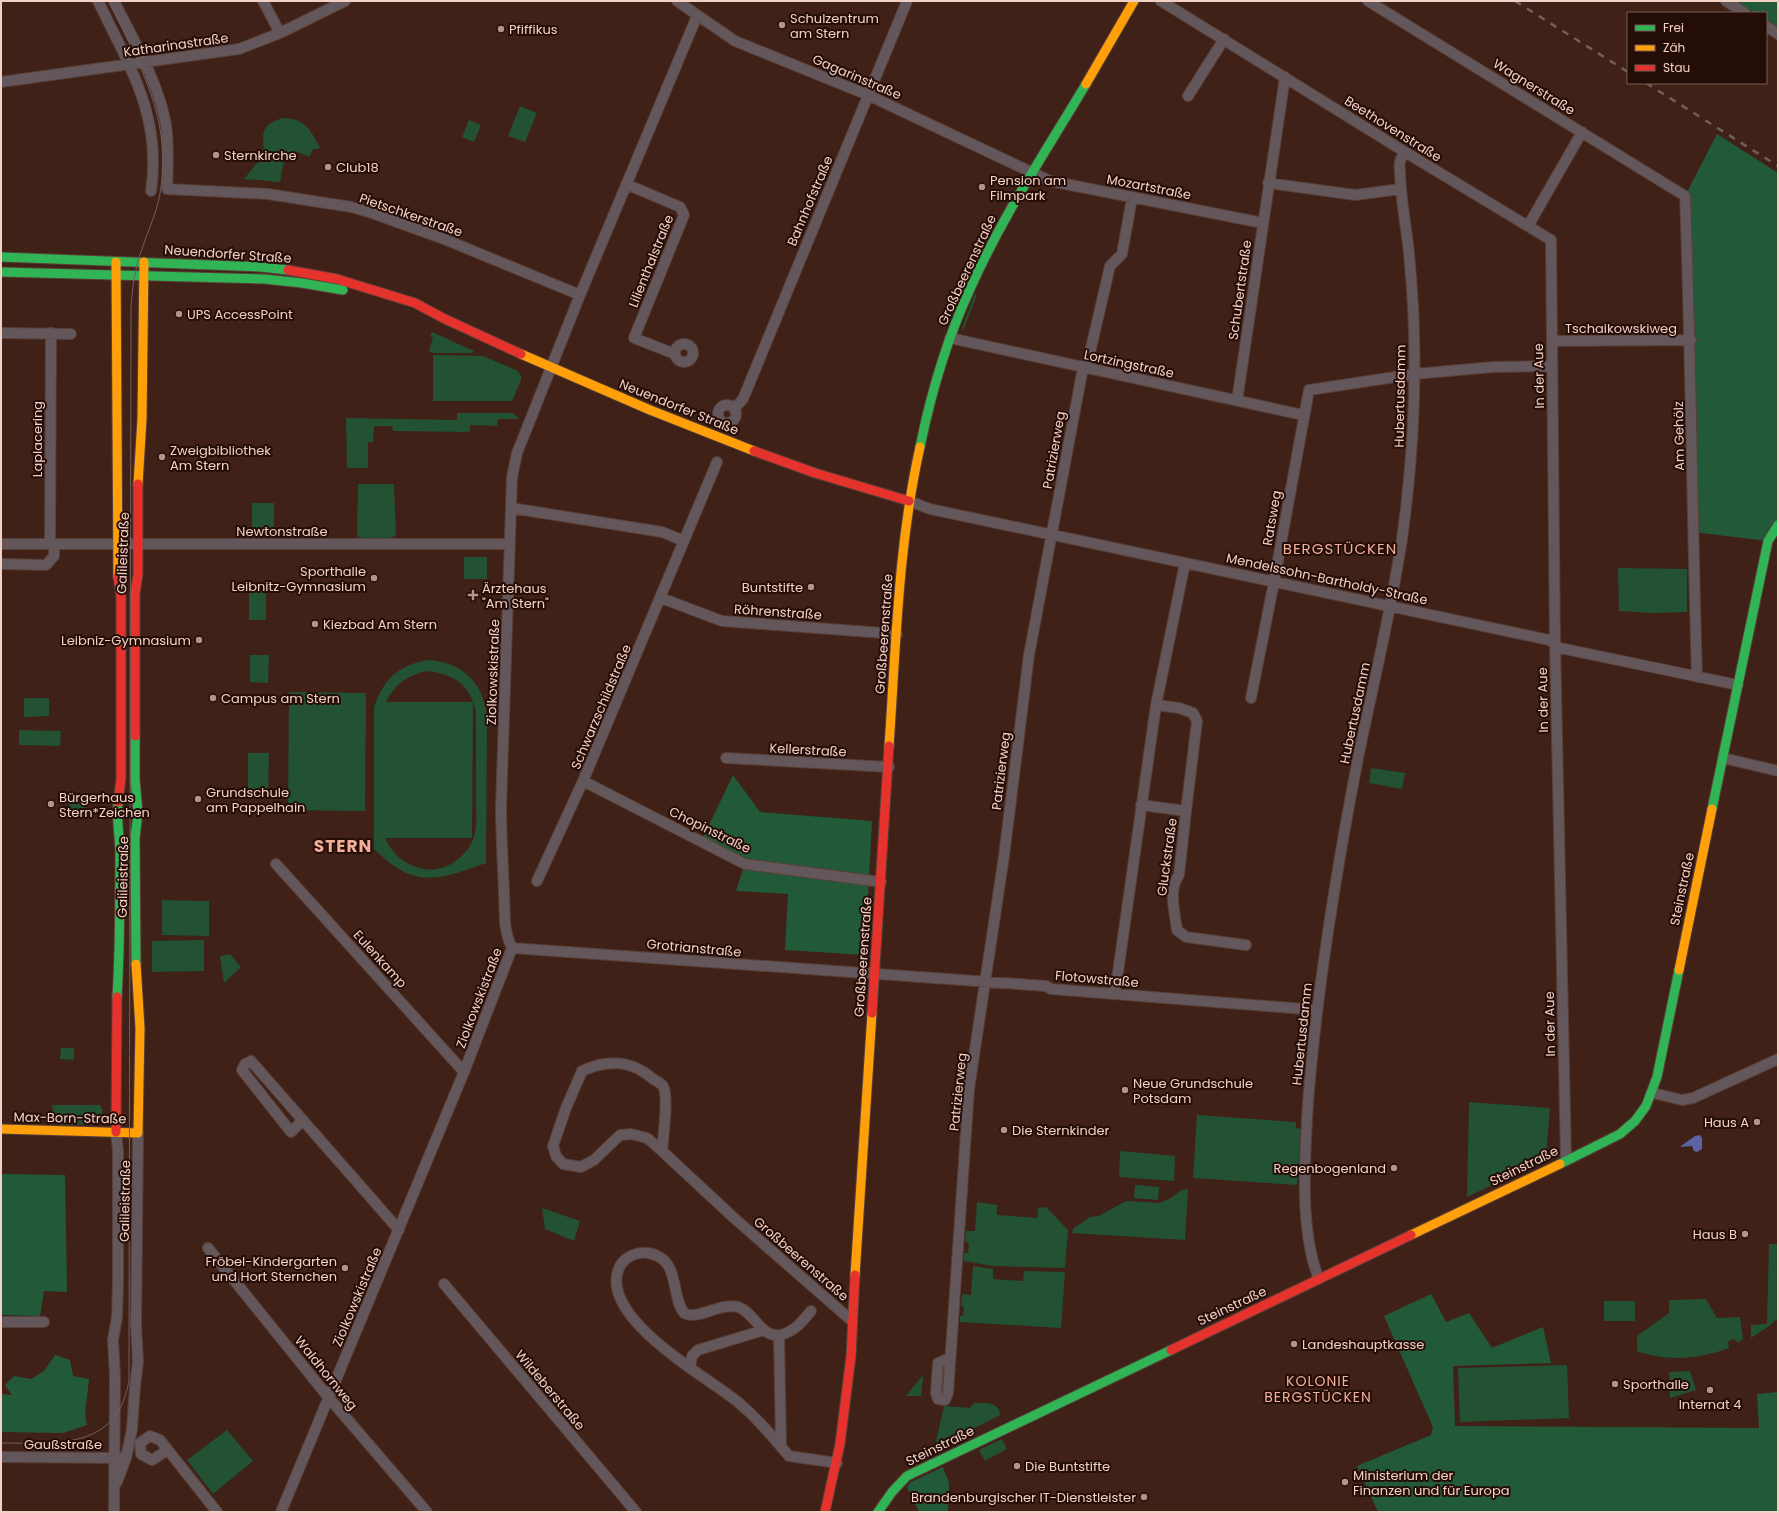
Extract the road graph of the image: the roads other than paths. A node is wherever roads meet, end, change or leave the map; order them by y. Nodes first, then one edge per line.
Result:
1 (98, 1) edge
2 (114, 1) edge
3 (263, 1) edge
4 (345, 1) edge
5 (677, 1) edge
6 (907, 1) edge
7 (1134, 1) edge
8 (1161, 1) edge
9 (1368, 1) edge
10 (1726, 1) edge
11 (1743, 12) edge
12 (697, 16) junction
13 (1767, 27) edge
14 (280, 32) junction
15 (1778, 34) edge
16 (1224, 39) junction
17 (144, 63) junction
18 (129, 65) junction
19 (1285, 77) junction
20 (1, 82) edge
21 (868, 95) junction
22 (1188, 96) dead end
23 (1582, 132) junction
24 (1405, 152) junction
25 (1031, 172) junction
26 (1268, 183) junction
27 (626, 184) junction
28 (1400, 189) junction
29 (151, 191) dead end
30 (1686, 196) joint
31 (1132, 198) junction
32 (1263, 222) junction
33 (1528, 226) junction
34 (1551, 240) joint
35 (1, 257) edge
36 (116, 262) junction
37 (144, 262) junction
38 (1, 272) edge
39 (116, 274) junction
40 (144, 275) junction
41 (580, 295) junction
42 (445, 319) junction
43 (1, 333) edge
44 (51, 333) junction
45 (71, 334) dead end
46 (950, 338) junction
47 (1691, 340) junction
48 (1552, 341) junction
49 (675, 354) dead end
50 (1552, 366) junction
51 (1084, 367) junction
52 (551, 368) junction
53 (1415, 374) junction
54 (1237, 401) junction
55 (734, 409) dead end
56 (1303, 415) junction
57 (717, 462) dead end
58 (909, 501) junction
59 (511, 508) junction
60 (1778, 525) edge
61 (1052, 534) junction
62 (684, 541) junction
63 (1, 544) edge
64 (52, 544) junction
65 (118, 544) junction
66 (138, 544) junction
67 (510, 544) junction
68 (1185, 563) junction
69 (1, 564) edge
70 (1274, 582) junction
71 (661, 598) junction
72 (1390, 605) junction
73 (897, 634) junction
74 (1555, 644) junction
75 (1697, 677) junction
76 (1738, 685) junction
77 (1251, 698) dead end
78 (1156, 705) junction
79 (726, 758) dead end
80 (1723, 758) junction
81 (889, 768) junction
82 (1778, 771) edge
83 (583, 781) junction
84 (1140, 805) junction
85 (1186, 811) junction
86 (276, 864) dead end
87 (537, 881) dead end
88 (881, 882) junction
89 (1246, 945) dead end
90 (512, 948) junction
91 (874, 975) junction
92 (985, 983) junction
93 (1115, 993) junction
94 (1317, 1010) junction
95 (1778, 1059) edge
96 (464, 1072) junction
97 (1653, 1092) junction
98 (303, 1120) junction
99 (1, 1130) edge
100 (116, 1132) junction
101 (138, 1133) junction
102 (662, 1151) junction
103 (1566, 1160) junction
104 (399, 1230) junction
105 (208, 1248) dead end
106 (1319, 1279) junction
107 (444, 1284) dead end
108 (811, 1311) dead end
109 (852, 1321) junction
110 (1, 1322) edge
111 (44, 1322) dead end
112 (764, 1330) junction
113 (779, 1335) junction
114 (950, 1358) dead end
115 (690, 1367) junction
116 (329, 1398) junction
117 (781, 1447) junction
118 (168, 1450) dead end
119 (1, 1457) edge
120 (115, 1458) junction
121 (126, 1458) junction
122 (837, 1463) junction
123 (114, 1489) junction
124 (114, 1512) edge
125 (217, 1512) edge
126 (281, 1512) edge
127 (427, 1512) edge
128 (636, 1512) edge
129 (825, 1512) edge
130 (878, 1512) edge

1 - 18 street
2 - 17 street
3 - 14 street
4 - 14 street, Katharinastraße
5 - 12 street, Gagarinstraße
6 - 21 street, Bahnhofstraße
7 - 25 street, Großbeerenstraße
8 - 16 street, Beethovenstraße
9 - 23 street, Wagnerstraße
10 - 11 street
12 - 21 street, Gagarinstraße
12 - 27 street
13 - 15 street
14 - 17 street, Katharinastraße
16 - 19 street, Beethovenstraße
16 - 22 street
17 - 18 street, Katharinastraße
17 - 41 street, Pietschkerstraße
18 - 20 street, Katharinastraße
18 - 29 street
19 - 24 street, Beethovenstraße
19 - 26 street, Schubertstraße
21 - 25 street, Gagarinstraße
21 - 55 street, Bahnhofstraße
23 - 30 street, Wagnerstraße
23 - 33 street
24 - 28 street, Hubertusdamm
24 - 33 street, Beethovenstraße
25 - 31 street, Mozartstraße
25 - 46 street, Großbeerenstraße
26 - 28 street
26 - 32 street, Schubertstraße
27 - 41 street
27 - 49 street, Lilienthalstraße
28 - 53 street, Hubertusdamm
30 - 47 street, Am Gehölz
31 - 32 street, Mozartstraße
31 - 51 street, Patrizierweg
32 - 54 street, Schubertstraße
33 - 34 street, Beethovenstraße
34 - 48 street, In der Aue
35 - 36 street, Neuendorfer Straße
36 - 37 street, Neuendorfer Straße
36 - 39 street, Galileistraße
37 - 40 street, Galileistraße
37 - 42 street, Neuendorfer Straße
38 - 39 street, Neuendorfer Straße
39 - 40 street, Neuendorfer Straße
39 - 65 street, Galileistraße
40 - 42 street, Neuendorfer Straße
40 - 66 street, Galileistraße
41 - 52 street
42 - 52 street, Neuendorfer Straße
43 - 44 street
44 - 45 street
44 - 64 street, Laplacering
46 - 51 street, Lortzingstraße
46 - 58 street, Großbeerenstraße
47 - 48 street, Tschaikowskiweg
47 - 75 street, Am Gehölz
48 - 50 street, In der Aue
50 - 53 street
50 - 74 street, In der Aue
51 - 54 street, Lortzingstraße
51 - 61 street, Patrizierweg
52 - 58 street, Neuendorfer Straße
52 - 59 street, Ziolkowskistraße
53 - 56 street, Ratsweg
53 - 72 street, Hubertusdamm
54 - 56 street, Lortzingstraße
56 - 70 street, Ratsweg
57 - 62 street, Schwarzschildstraße
58 - 61 street, Mendelssohn-Bartholdy-Straße
58 - 73 street, Großbeerenstraße
59 - 62 street
59 - 67 street, Ziolkowskistraße
60 - 76 street, Steinstraße
61 - 68 street, Mendelssohn-Bartholdy-Straße
61 - 92 street, Patrizierweg
62 - 71 street, Schwarzschildstraße
63 - 64 street, Newtonstraße
64 - 65 street, Newtonstraße
64 - 69 street
65 - 66 street, Newtonstraße
65 - 100 street, Galileistraße
66 - 67 street, Newtonstraße
66 - 101 street, Galileistraße
67 - 90 street, Ziolkowskistraße
68 - 70 street, Mendelssohn-Bartholdy-Straße
68 - 78 street
70 - 72 street, Mendelssohn-Bartholdy-Straße
70 - 77 street, Ratsweg
71 - 73 street, Röhrenstraße
71 - 83 street, Schwarzschildstraße
72 - 74 street, Mendelssohn-Bartholdy-Straße
72 - 94 street, Hubertusdamm
73 - 81 street, Großbeerenstraße
74 - 75 street, Mendelssohn-Bartholdy-Straße
74 - 103 street, In der Aue
75 - 76 street, Mendelssohn-Bartholdy-Straße
76 - 80 street, Steinstraße
78 - 84 street
78 - 85 street, Gluckstraße
79 - 81 street, Kellerstraße
80 - 82 street
80 - 97 street, Steinstraße
81 - 88 street, Großbeerenstraße
83 - 87 street, Schwarzschildstraße
83 - 88 street, Chopinstraße
84 - 85 street, Gluckstraße
84 - 93 street
85 - 89 street, Gluckstraße
86 - 96 street, Eulenkamp
88 - 91 street, Großbeerenstraße
90 - 91 street, Grotrianstraße
90 - 96 street, Ziolkowskistraße
91 - 92 street, Flotowstraße
91 - 109 street, Großbeerenstraße
92 - 93 street, Flotowstraße
92 - 114 street, Patrizierweg
93 - 94 street, Flotowstraße
94 - 106 street, Hubertusdamm
95 - 97 street
96 - 104 street, Ziolkowskistraße
97 - 103 street, Steinstraße
98 - 98 street
98 - 104 street
99 - 100 street, Max-Born-Straße
100 - 101 street, Max-Born-Straße
100 - 120 street, Galileistraße
101 - 121 street, Galileistraße
102 - 102 street, Großbeerenstraße
102 - 109 street, Großbeerenstraße
103 - 106 street, Steinstraße
104 - 116 street, Ziolkowskistraße
105 - 116 street, Waldhornweg
106 - 130 street, Steinstraße
107 - 128 street, Wildeberstraße
108 - 113 street
109 - 122 street, Großbeerenstraße
110 - 111 street
112 - 113 street
112 - 115 street
112 - 115 street
113 - 117 street
115 - 117 street
116 - 126 street, Ziolkowskistraße
116 - 127 street, Waldhornweg
117 - 122 street
118 - 125 street
119 - 120 street, Gaußstraße
120 - 121 street, Gaußstraße
120 - 123 street, Galileistraße
121 - 123 street, Galileistraße
122 - 129 street, Großbeerenstraße
123 - 124 street, Galileistraße

